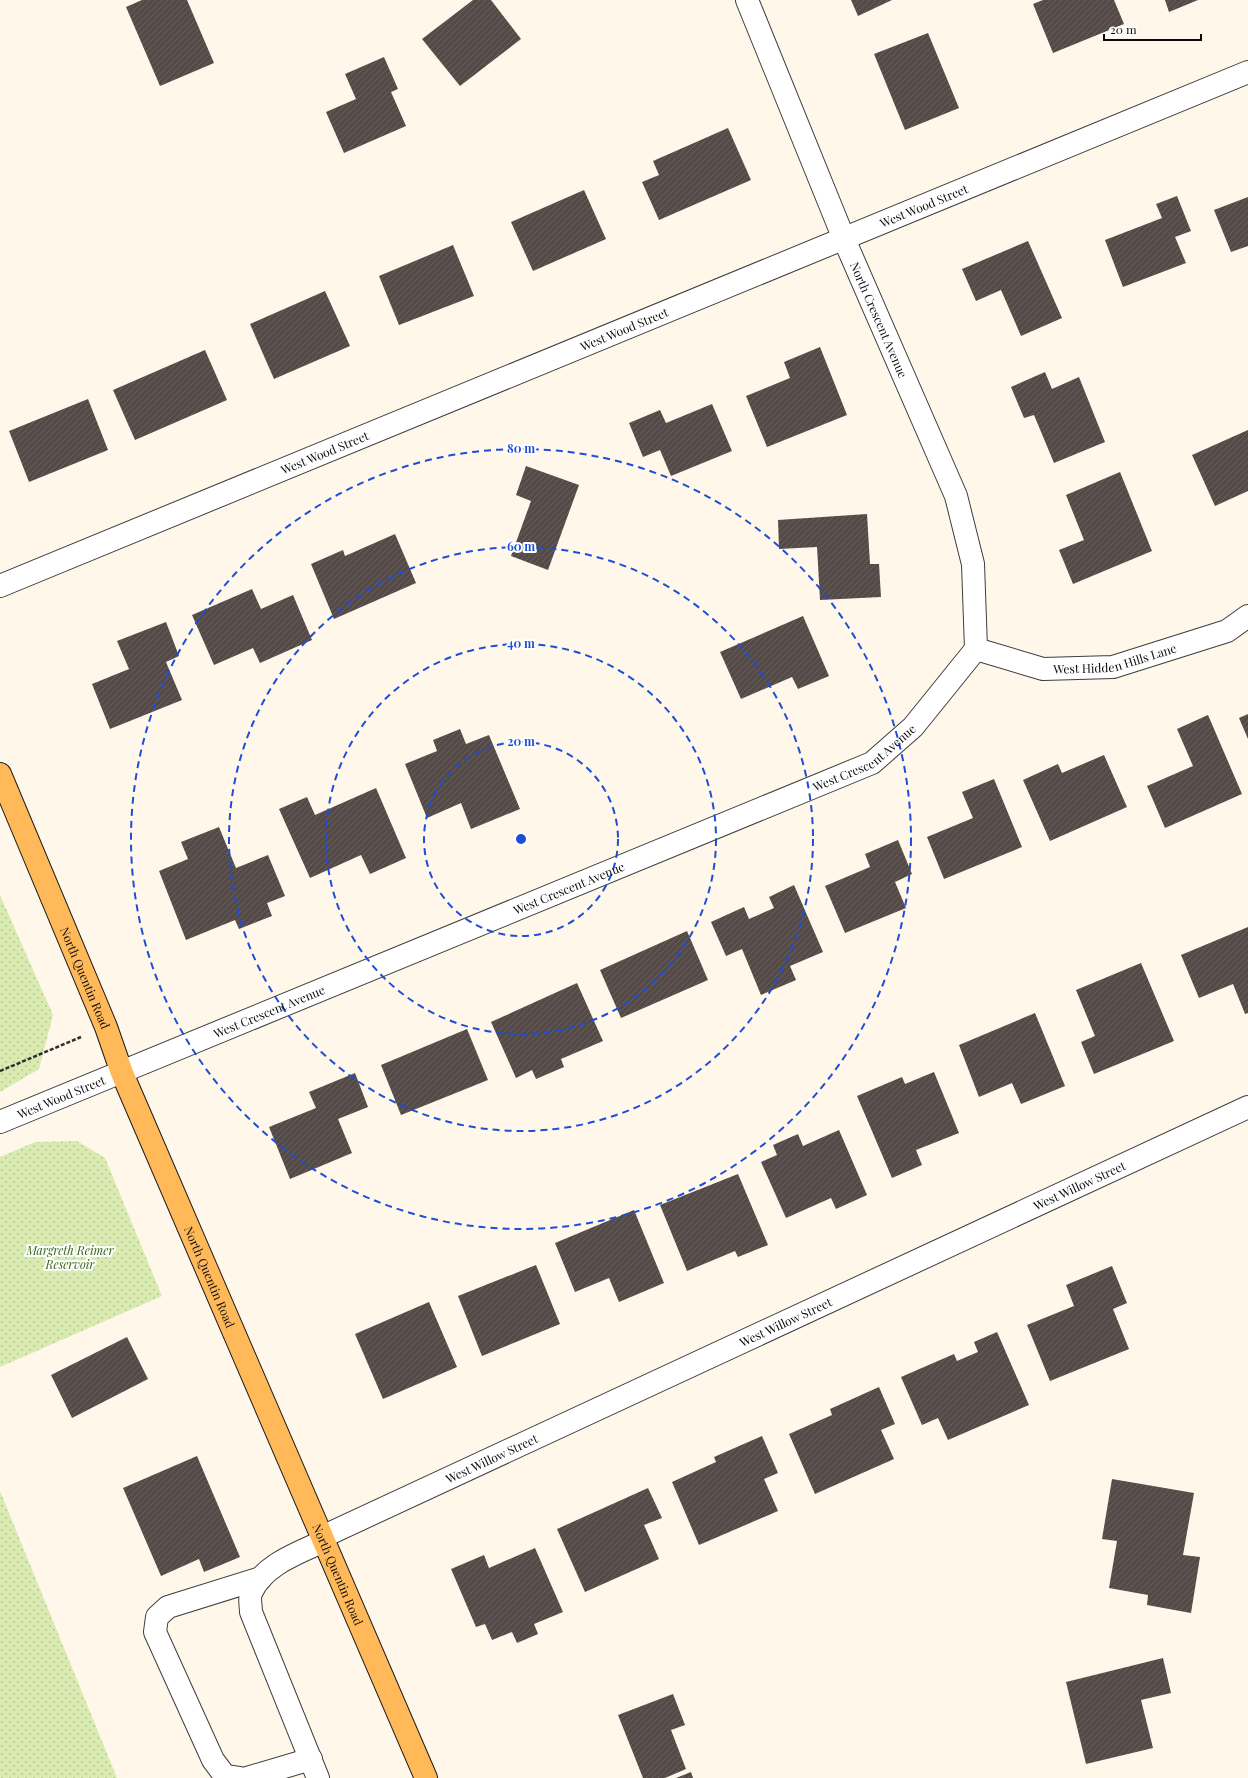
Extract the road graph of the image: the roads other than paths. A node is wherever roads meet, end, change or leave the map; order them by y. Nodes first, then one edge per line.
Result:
1 (746, 0) edge
2 (1248, 72) edge
3 (844, 239) junction
4 (0, 586) edge
5 (1248, 616) edge
6 (976, 649) junction
7 (0, 774) edge
8 (122, 1073) junction
9 (1248, 1107) edge
10 (0, 1122) edge
11 (323, 1539) junction
12 (261, 1578) junction
13 (315, 1769) edge
14 (239, 1778) edge
15 (247, 1778) edge
16 (426, 1778) edge

1 - 3 street, North Crescent Avenue
2 - 3 street, West Wood Street
3 - 4 street, West Wood Street
3 - 6 street, North Crescent Avenue
5 - 6 street, West Hidden Hills Lane
6 - 8 street, West Crescent Avenue
7 - 8 main road, North Quentin Road
8 - 10 street, West Wood Street
8 - 11 main road, North Quentin Road
9 - 11 street, West Willow Street
11 - 12 street, West Willow Street
11 - 16 main road, North Quentin Road
12 - 13 street
12 - 14 street
13 - 15 street

